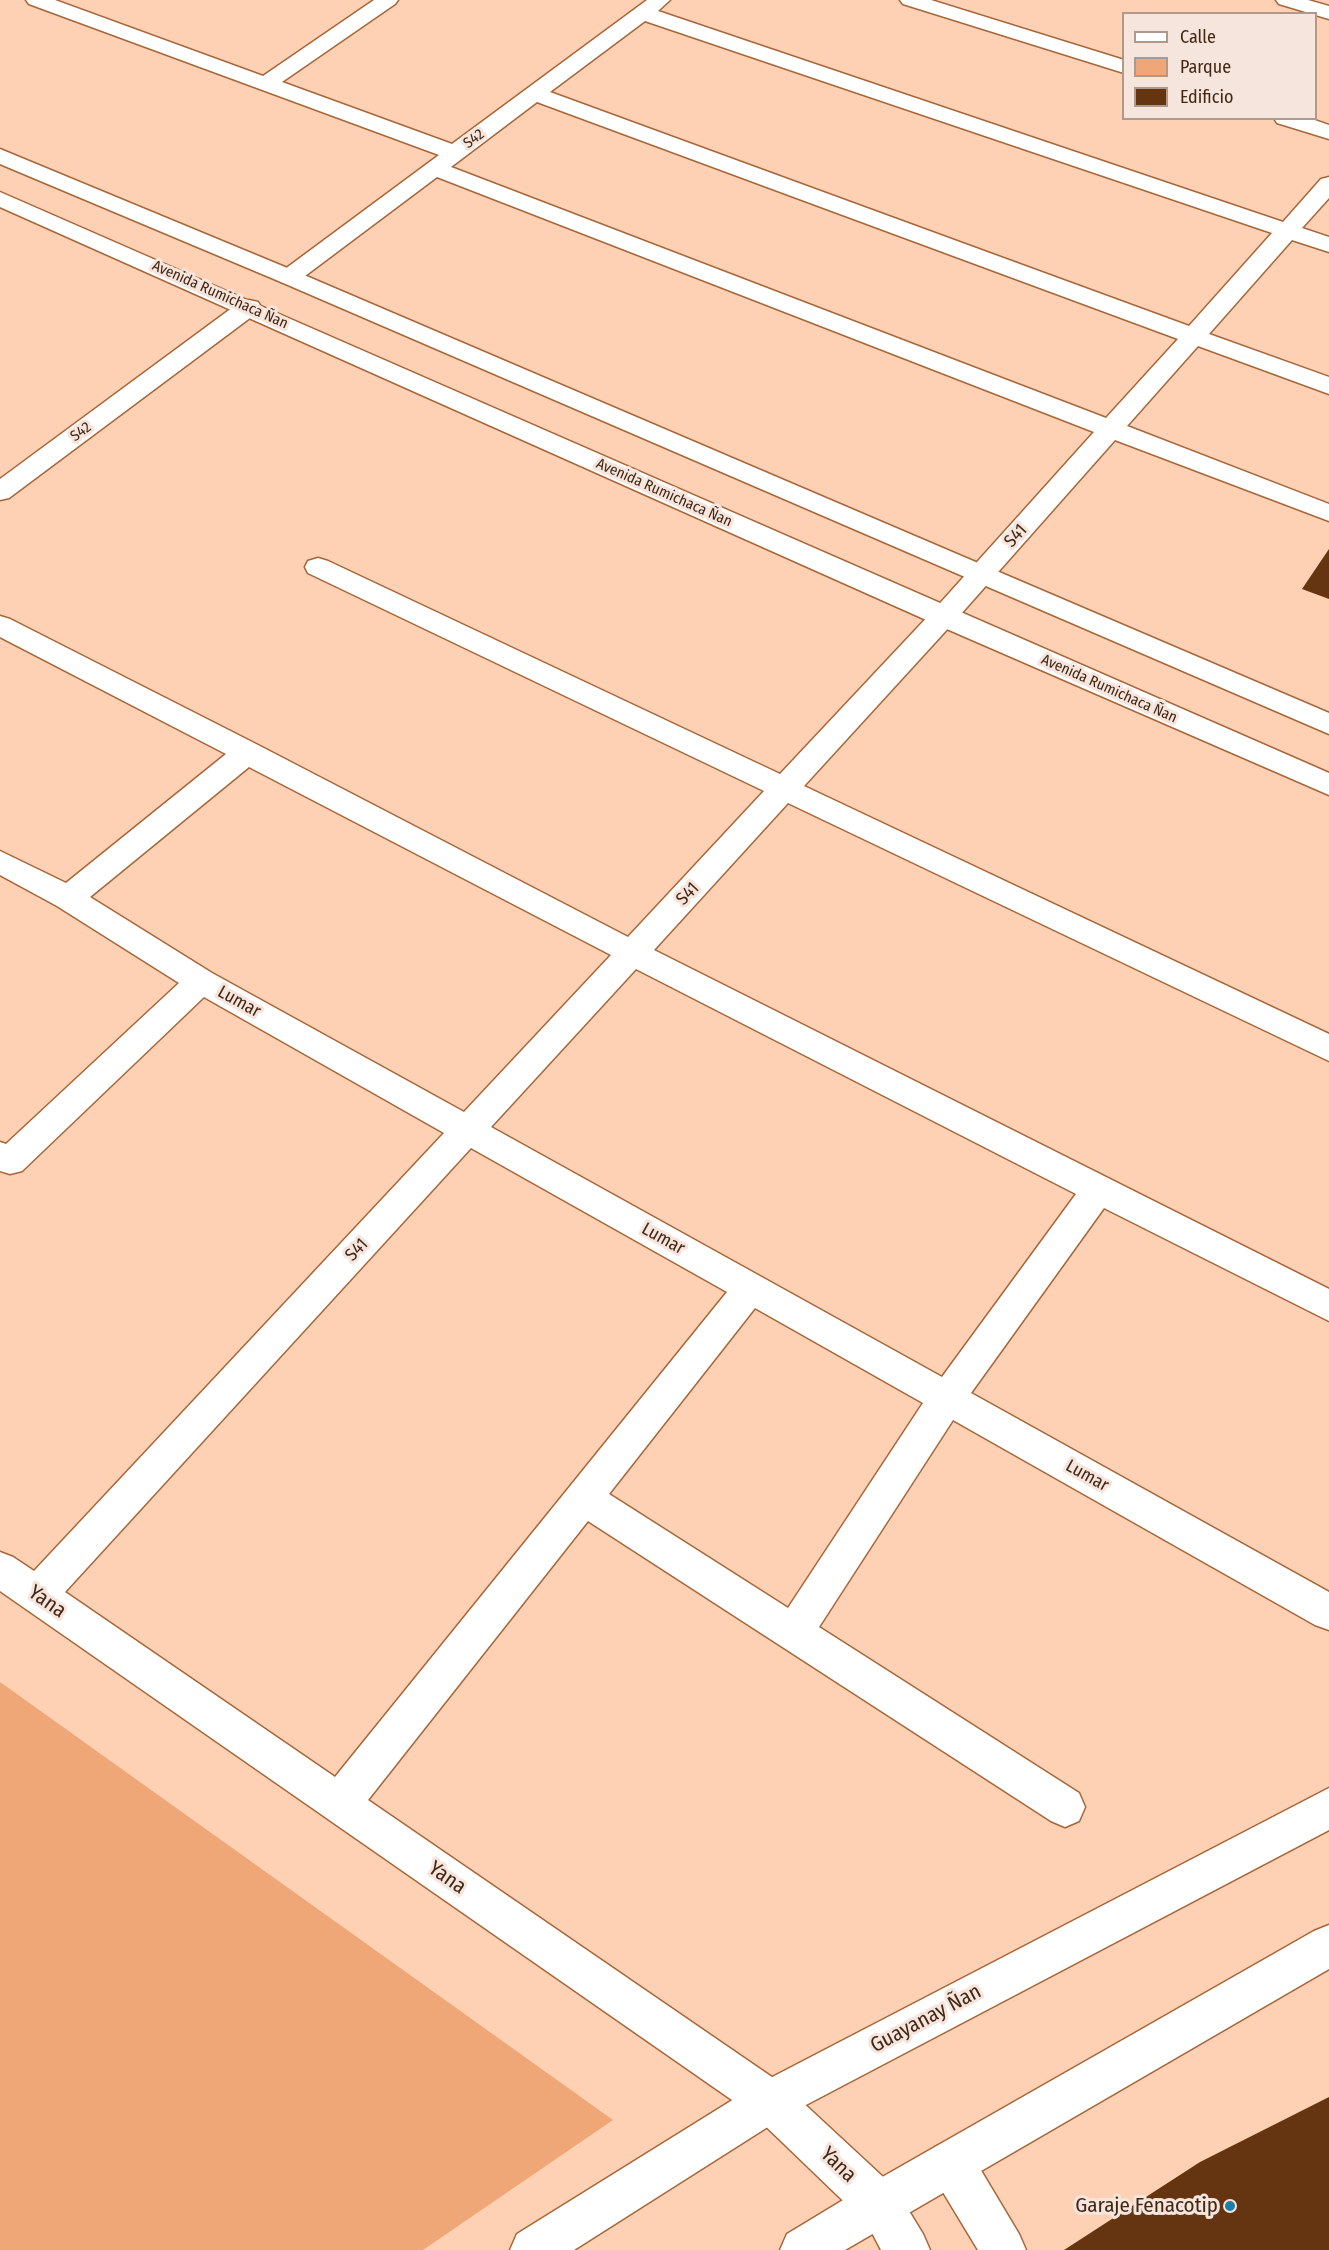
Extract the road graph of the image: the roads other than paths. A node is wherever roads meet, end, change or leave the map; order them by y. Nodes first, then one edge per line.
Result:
1 (36, 0) edge
2 (91, 0) edge
3 (388, 0) edge
4 (910, 0) edge
5 (1286, 0) edge
6 (652, 6) edge
7 (70, 13) junction
8 (1329, 13) edge
9 (1122, 67) edge
10 (265, 84) junction
11 (534, 94) junction
12 (1291, 120) edge
13 (1329, 132) edge
14 (455, 153) junction
15 (0, 156) edge
16 (434, 168) junction
17 (1329, 184) edge
18 (0, 199) edge
19 (1287, 231) junction
20 (1329, 245) edge
21 (289, 277) junction
22 (249, 307) junction
23 (1194, 336) junction
24 (1329, 386) edge
25 (1111, 430) junction
26 (0, 492) edge
27 (1329, 513) edge
28 (318, 567) dead end
29 (982, 575) junction
30 (943, 617) junction
31 (0, 625) edge
32 (1329, 724) edge
33 (248, 753) junction
34 (1329, 785) edge
35 (785, 789) junction
36 (0, 862) edge
37 (68, 898) junction
38 (633, 953) junction
39 (201, 981) junction
40 (1329, 1048) edge
41 (469, 1130) junction
42 (0, 1155) edge
43 (1099, 1189) junction
44 (751, 1288) junction
45 (1329, 1306) edge
46 (947, 1398) junction
47 (584, 1498) junction
48 (0, 1569) edge
49 (37, 1595) junction
50 (1329, 1612) edge
51 (794, 1633) junction
52 (339, 1804) junction
53 (1065, 1807) dead end
54 (1329, 1808) edge
55 (1329, 1946) edge
56 (770, 2101) junction
57 (951, 2163) junction
58 (879, 2204) junction
59 (533, 2250) edge
60 (803, 2250) edge
61 (907, 2250) edge
62 (1003, 2250) edge

1 - 7 street
2 - 7 street
3 - 10 street
4 - 9 street
5 - 8 street
6 - 11 street, S42
6 - 19 street
7 - 10 street
10 - 14 street
11 - 14 street, S42
11 - 23 street
12 - 13 street
14 - 16 street, S42
15 - 21 street
16 - 21 street, S42
16 - 25 street
17 - 19 street, S41
18 - 22 street, Avenida Rumichaca Ñan
19 - 20 street
19 - 23 street, S41
21 - 29 street
22 - 26 street, S42
22 - 30 street, Avenida Rumichaca Ñan
23 - 24 street
23 - 25 street, S41
25 - 27 street
25 - 29 street, S41
28 - 35 street
29 - 30 street, S41
29 - 32 street
30 - 34 street, Avenida Rumichaca Ñan
30 - 35 street, S41
31 - 33 street
33 - 37 street
33 - 38 street
35 - 38 street, S41
35 - 40 street
36 - 37 street, Lumar
37 - 39 street, Lumar
38 - 41 street, S41
38 - 43 street
39 - 41 street, Lumar
39 - 42 street
41 - 44 street, Lumar
41 - 49 street, S41
43 - 45 street
43 - 46 street
44 - 46 street, Lumar
44 - 47 street
46 - 50 street, Lumar
46 - 51 street
47 - 51 street
47 - 52 street
48 - 49 street, Yana
49 - 52 street, Yana
51 - 53 street
52 - 56 street, Yana
54 - 56 street, Guayanay Ñan
55 - 57 street
56 - 58 street, Yana
56 - 59 street, Guayanay Ñan
57 - 58 street
57 - 62 street
58 - 60 street
58 - 61 street, Yana

